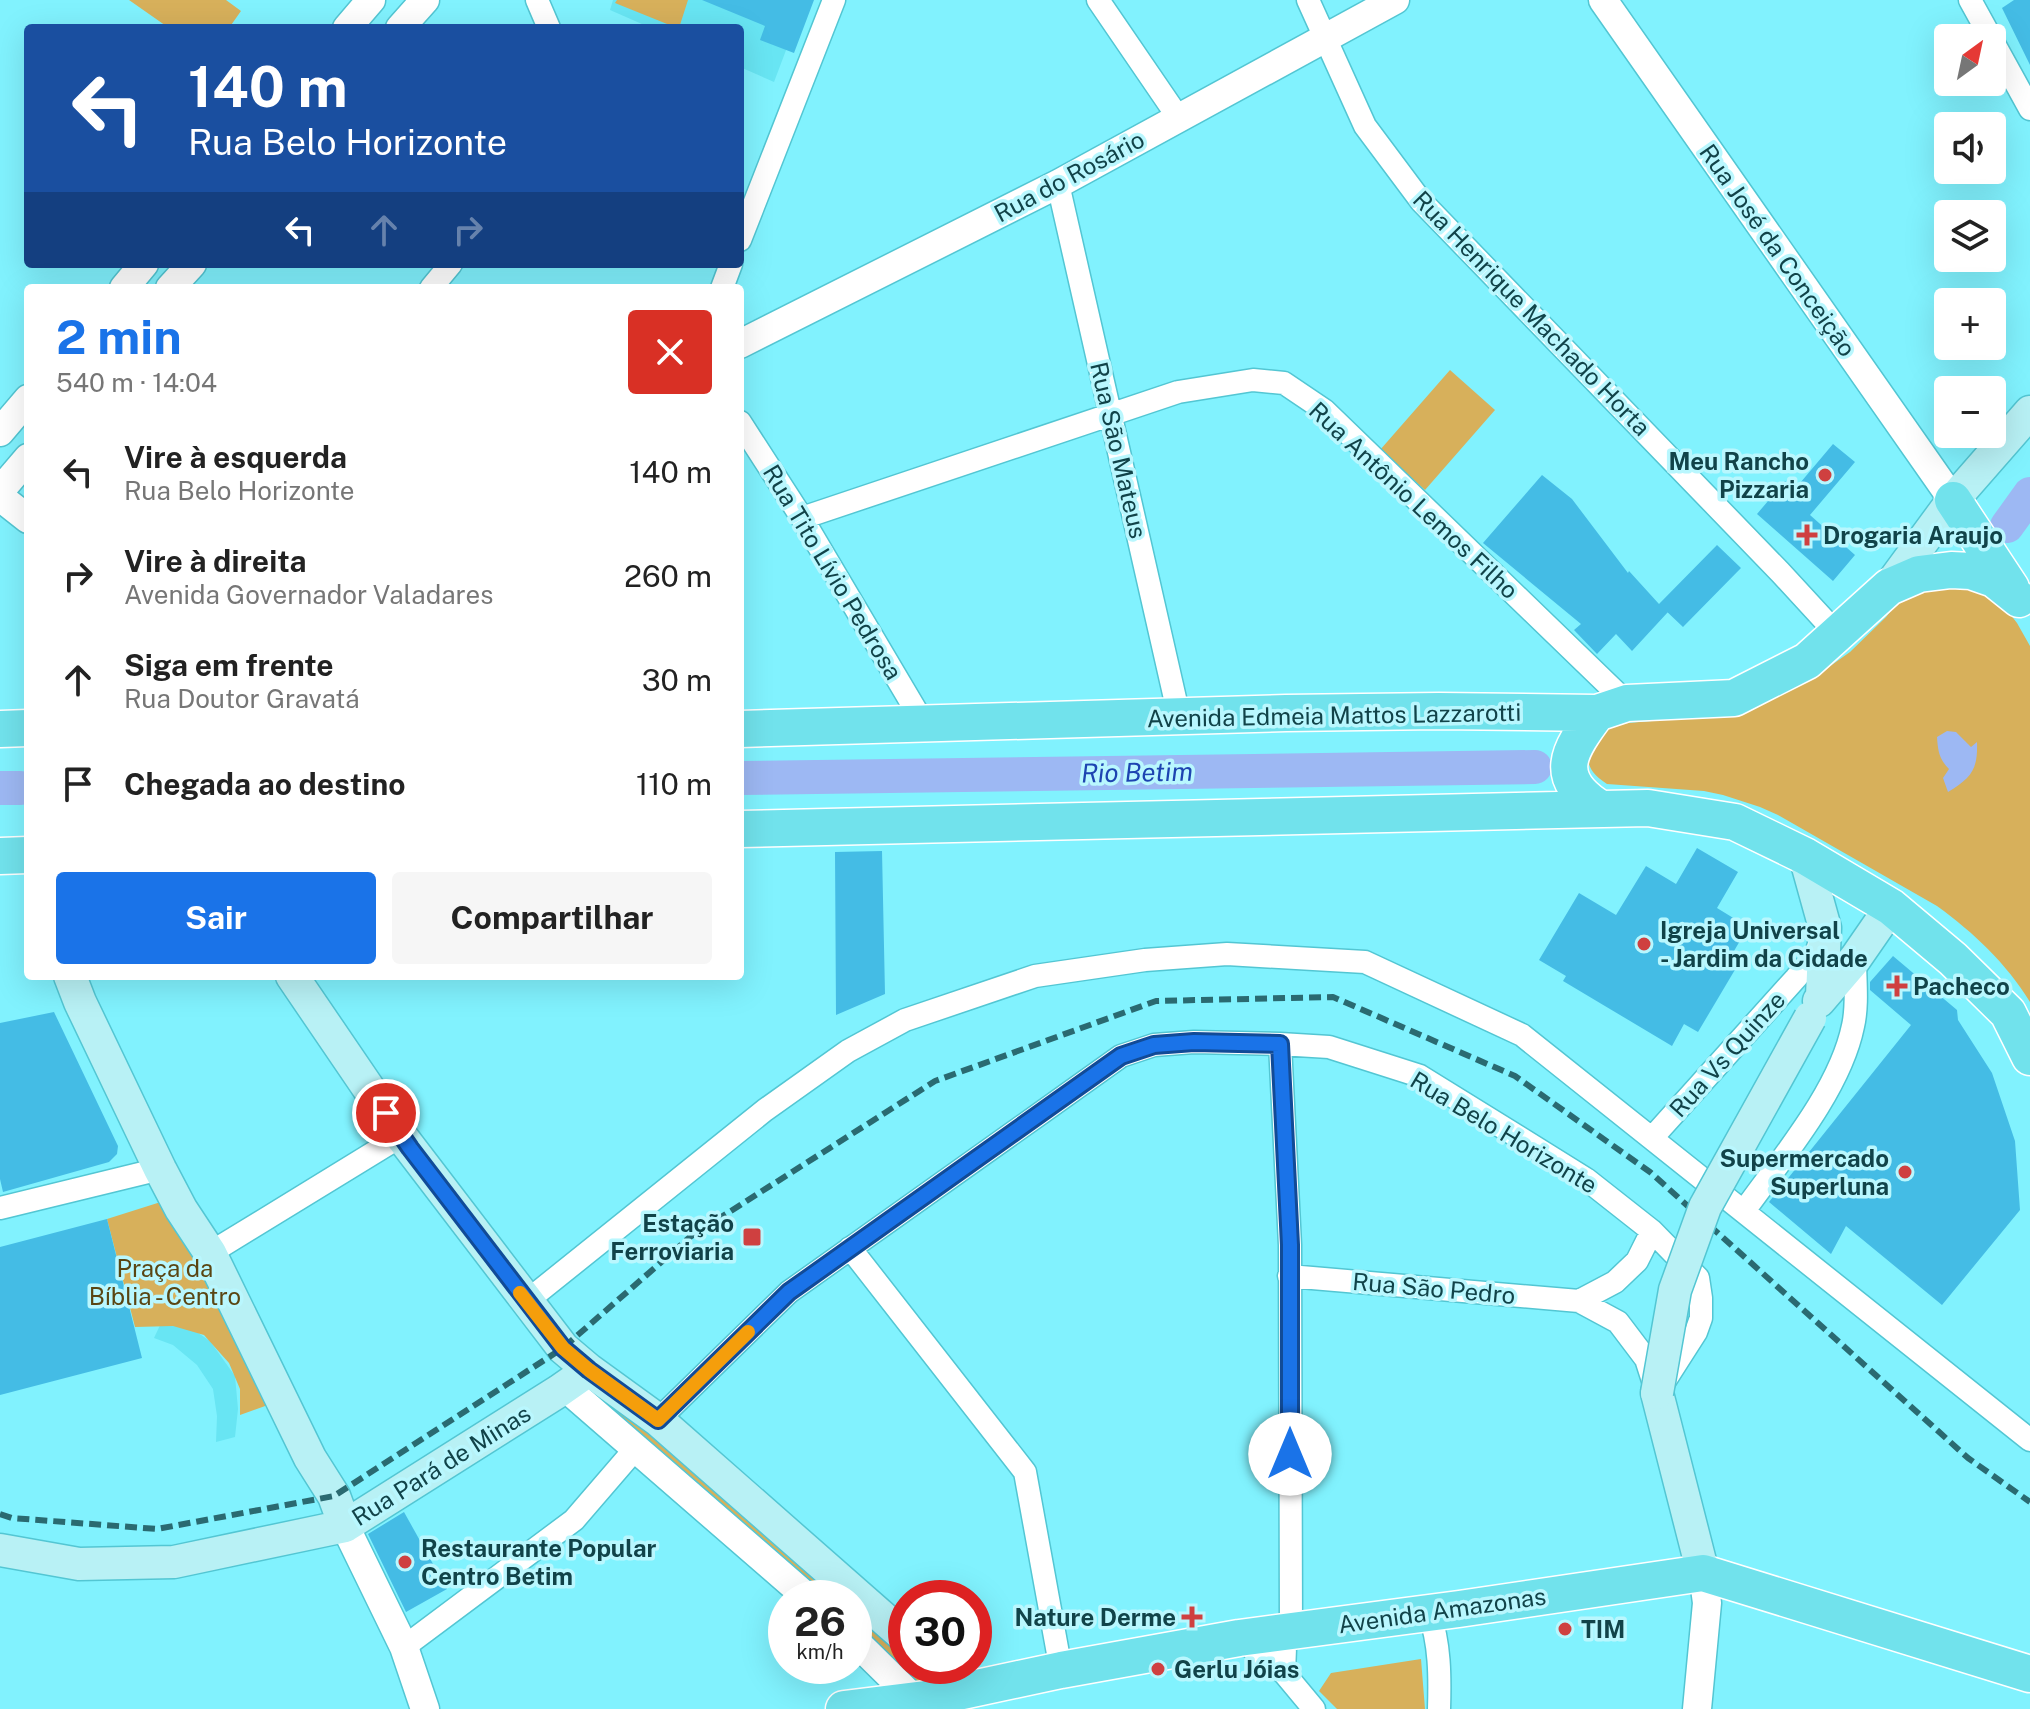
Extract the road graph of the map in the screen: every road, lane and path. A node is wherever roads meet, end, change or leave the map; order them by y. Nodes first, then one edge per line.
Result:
1 (371, 0) edge
2 (425, 0) edge
3 (537, 0) edge
4 (834, 0) edge
5 (1098, 0) edge
6 (1308, 0) edge
7 (1395, 0) edge
8 (1603, 0) edge
9 (1970, 0) edge
10 (350, 24) edge
11 (404, 24) edge
12 (547, 24) edge
13 (1983, 24) edge
14 (1326, 37) junction
15 (2006, 66) edge
16 (2030, 109) edge
17 (1178, 117) junction
18 (1058, 184) junction
19 (744, 230) edge
20 (141, 268) edge
21 (188, 268) edge
22 (448, 268) edge
23 (127, 284) edge
24 (174, 284) edge
25 (434, 284) edge
26 (744, 342) edge
27 (24, 404) edge
28 (2030, 412) edge
29 (1111, 416) junction
30 (744, 428) edge
31 (0, 432) edge
32 (19, 462) edge
33 (0, 491) edge
34 (0, 497) edge
35 (1953, 500) junction
36 (24, 516) edge
37 (802, 518) junction
38 (1889, 587) junction
39 (2024, 607) edge
40 (1838, 635) junction
41 (1612, 708) junction
42 (1179, 716) junction
43 (924, 724) junction
44 (24, 728) edge
45 (0, 729) edge
46 (744, 729) edge
47 (1601, 809) junction
48 (744, 829) edge
49 (24, 855) edge
50 (0, 856) edge
51 (1805, 856) junction
52 (1891, 907) junction
53 (1825, 928) junction
54 (1855, 959) junction
55 (72, 980) edge
56 (295, 980) edge
57 (1816, 1007) junction
58 (1280, 1044) junction
59 (2030, 1057) edge
60 (401, 1136) junction
61 (1652, 1138) junction
62 (160, 1169) junction
63 (0, 1208) edge
64 (1744, 1211) junction
65 (1652, 1231) junction
66 (850, 1248) junction
67 (210, 1253) junction
68 (1289, 1276) junction
69 (527, 1301) junction
70 (1579, 1301) junction
71 (577, 1378) junction
72 (1657, 1393) junction
73 (658, 1420) junction
74 (2030, 1440) edge
75 (636, 1448) junction
76 (345, 1526) junction
77 (0, 1550) edge
78 (1703, 1573) junction
79 (787, 1580) edge
80 (1429, 1613) junction
81 (888, 1622) edge
82 (1291, 1631) junction
83 (1239, 1638) junction
84 (404, 1647) junction
85 (872, 1658) edge
86 (1061, 1670) junction
87 (1284, 1673) junction
88 (2030, 1674) edge
89 (958, 1688) edge
90 (918, 1705) edge
91 (425, 1709) edge
92 (844, 1709) edge
93 (1314, 1709) edge
94 (1439, 1709) edge
95 (1697, 1709) edge

1 - 10 street
2 - 11 street
3 - 12 street
4 - 19 street
5 - 17 street
6 - 14 street, Rua Henrique Machado Horta
7 - 14 street, Rua do Rosário
8 - 35 street, Rua José da Conceição
9 - 13 street
14 - 17 street, Rua do Rosário
14 - 40 street, Rua Henrique Machado Horta
15 - 16 street
17 - 18 street, Rua do Rosário
18 - 26 street, Rua do Rosário
18 - 29 street, Rua São Mateus
20 - 23 street
21 - 24 street
22 - 25 street
27 - 31 street
28 - 35 main road
29 - 37 street, Rua Antônio Lemos Filho
29 - 41 street, Rua Antônio Lemos Filho
29 - 42 street, Rua São Mateus
30 - 37 street, Rua Tito Lívio Pedrosa
32 - 33 street
34 - 36 street
35 - 38 main road
35 - 39 main road
37 - 43 street, Rua Tito Lívio Pedrosa
38 - 39 main road
38 - 40 main road, Avenida Edmeia Mattos Lazzarotti
40 - 41 main road, Avenida Edmeia Mattos Lazzarotti
41 - 42 main road, Avenida Edmeia Mattos Lazzarotti
41 - 47 main road
42 - 43 main road, Avenida Edmeia Mattos Lazzarotti
43 - 46 main road, Avenida Edmeia Mattos Lazzarotti
44 - 45 main road
47 - 48 main road
47 - 51 main road
49 - 50 main road
51 - 52 main road
51 - 53 main road
52 - 54 main road
52 - 59 main road
53 - 57 main road
53 - 61 street, Rua Vs Quinze
54 - 57 main road
54 - 64 street
55 - 62 main road
56 - 60 main road
57 - 72 main road, bridge
58 - 65 street, Rua Belo Horizonte
58 - 66 street, Rua Belo Horizonte
58 - 68 street
60 - 67 street
60 - 69 main road
61 - 64 street
61 - 69 street
62 - 63 street
62 - 67 main road
64 - 74 street
65 - 70 street
65 - 72 street, Rua Belo Horizonte
66 - 73 street, Rua Belo Horizonte
66 - 86 street
67 - 76 main road
68 - 70 street, Rua São Pedro
68 - 82 street
69 - 71 main road
70 - 72 street, Rua São Pedro
71 - 73 main road
71 - 75 street
71 - 76 main road, Rua Pará de Minas
72 - 78 main road
73 - 81 main road
75 - 79 street
75 - 84 street
76 - 77 main road, Rua Pará de Minas
76 - 84 street
78 - 80 main road, Avenida Amazonas
78 - 88 main road, Avenida Amazonas
78 - 95 street
80 - 82 main road, Avenida Amazonas
80 - 94 street
82 - 83 main road, Avenida Amazonas
82 - 87 street
83 - 86 main road, Avenida Amazonas
83 - 87 street
84 - 91 street
85 - 90 street
86 - 89 main road, Avenida Amazonas
87 - 93 street
89 - 90 main road, Avenida Amazonas
90 - 92 main road, Avenida Amazonas

